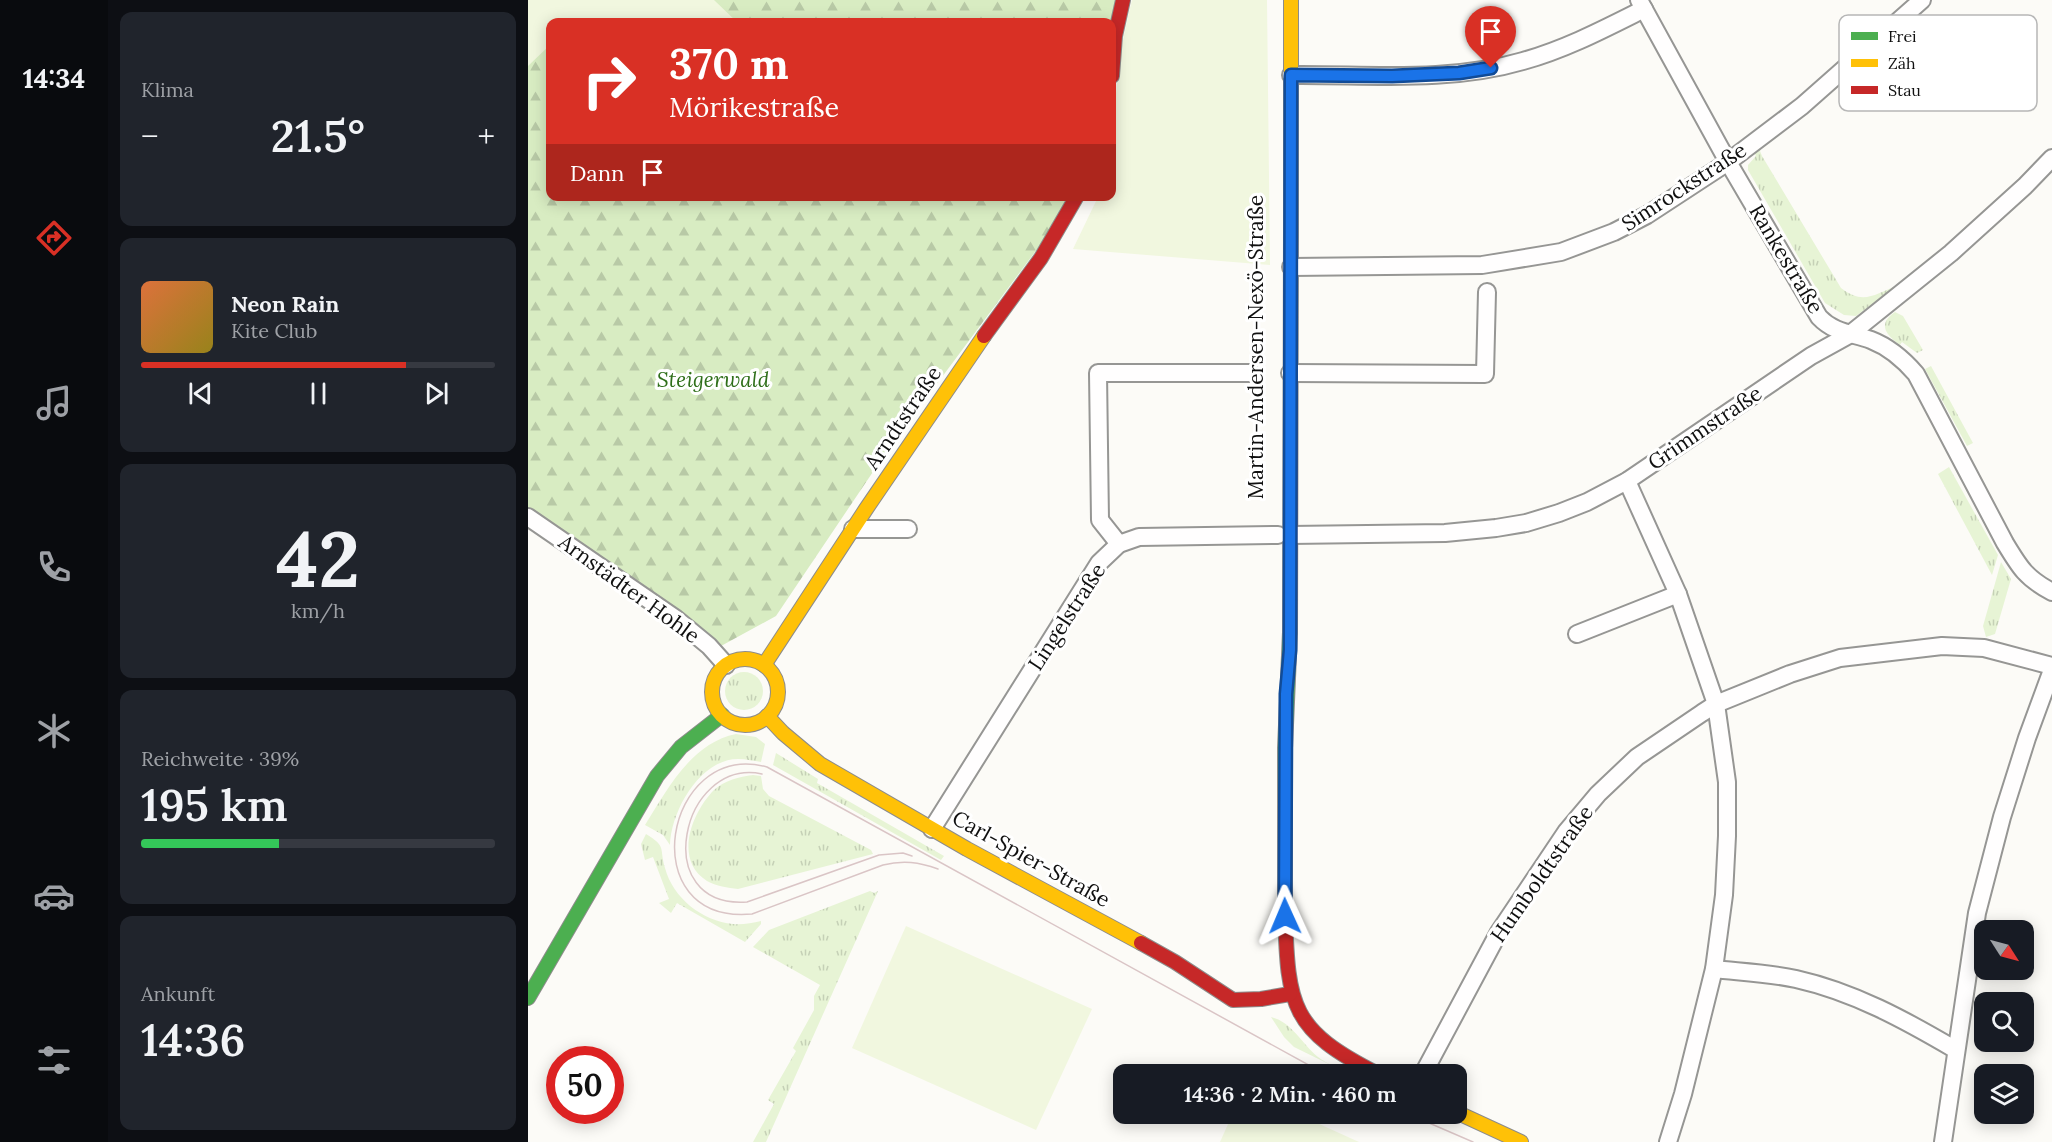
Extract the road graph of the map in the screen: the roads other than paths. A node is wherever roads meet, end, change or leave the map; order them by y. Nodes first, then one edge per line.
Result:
1 (1123, 0) edge
2 (1291, 0) edge
3 (1922, 0) edge
4 (1641, 4) edge
5 (1905, 15) edge
6 (1116, 36) edge
7 (1839, 73) edge
8 (1291, 75) junction
9 (2052, 158) edge
10 (1728, 162) junction
11 (1074, 201) edge
12 (1291, 267) junction
13 (1487, 292) dead end
14 (1277, 327) dead end
15 (1849, 335) junction
16 (1250, 373) dead end
17 (1290, 373) junction
18 (1627, 481) junction
19 (528, 517) edge
20 (855, 526) junction
21 (908, 529) dead end
22 (1284, 535) junction
23 (1119, 544) junction
24 (2052, 592) edge
25 (1678, 594) junction
26 (1576, 634) dead end
27 (726, 665) junction
28 (764, 665) junction
29 (2052, 668) edge
30 (1716, 704) junction
31 (722, 715) junction
32 (766, 717) junction
33 (932, 829) junction
34 (1714, 969) junction
35 (1290, 994) junction
36 (528, 998) edge
37 (1956, 1050) junction
38 (1360, 1064) edge
39 (1428, 1064) edge
40 (1467, 1117) edge
41 (1521, 1142) edge
42 (1668, 1142) edge
43 (1943, 1142) edge

1 - 6 street
2 - 8 street, Martin-Andersen-Nexö-Straße
3 - 5 street, Simrockstraße
4 - 8 street
4 - 10 street, Rankestraße
7 - 10 street, Simrockstraße
8 - 12 street, Martin-Andersen-Nexö-Straße
9 - 15 street, Grimmstraße
10 - 12 street, Simrockstraße
10 - 15 street, Rankestraße
11 - 20 street, Arndtstraße
12 - 17 street, Martin-Andersen-Nexö-Straße
13 - 17 street
14 - 22 street, Martin-Andersen-Nexö-Straße
15 - 18 street, Grimmstraße
15 - 24 street, Rankestraße
16 - 23 street
17 - 22 street, Martin-Andersen-Nexö-Straße
18 - 22 street, Grimmstraße
18 - 25 street
19 - 27 street, Arnstädter Hohle
20 - 21 street
20 - 28 street, Arndtstraße
22 - 23 street, Lingelstraße
22 - 35 street, Martin-Andersen-Nexö-Straße
23 - 33 street, Lingelstraße
25 - 26 street
25 - 30 street
27 - 28 street
27 - 31 street
28 - 32 street
29 - 30 street, Humboldtstraße
29 - 37 street
30 - 34 street
30 - 39 street, Humboldtstraße
31 - 32 street
31 - 36 street
32 - 33 street, Carl-Spier-Straße
33 - 35 street, Carl-Spier-Straße
34 - 37 street
34 - 42 street
35 - 38 street
37 - 43 street
40 - 41 street

